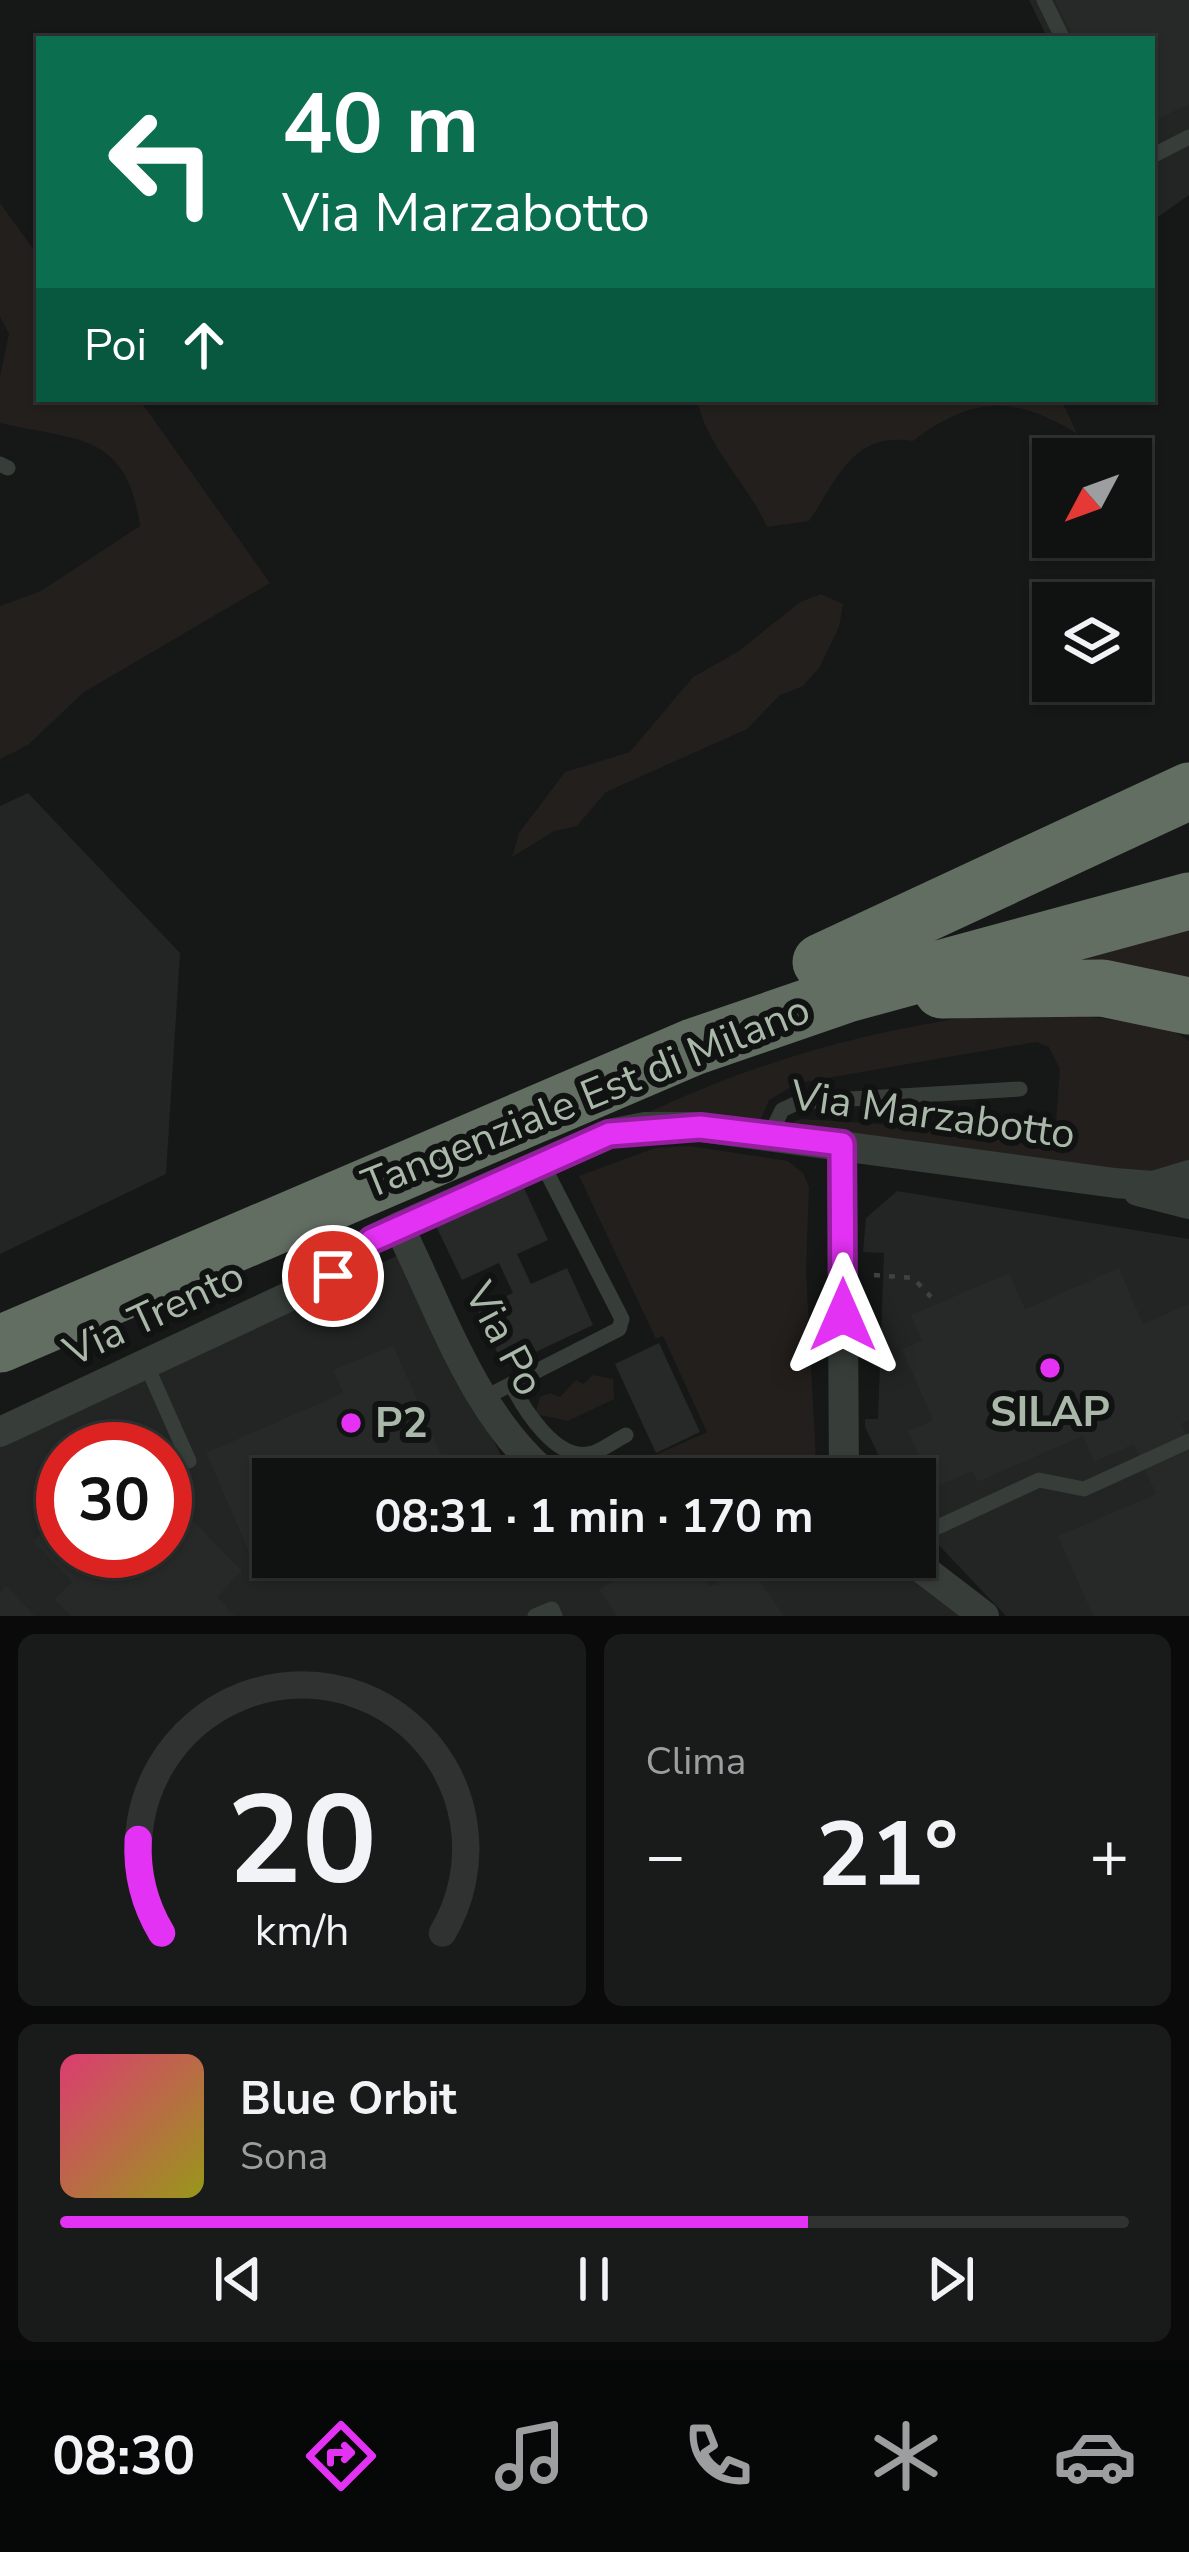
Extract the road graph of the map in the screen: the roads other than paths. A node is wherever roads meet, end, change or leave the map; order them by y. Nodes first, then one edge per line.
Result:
1 (1044, 0) edge
2 (1062, 36) edge
3 (1189, 137) edge
4 (1155, 154) edge
5 (1189, 791) edge
6 (1189, 862) edge
7 (1189, 901) edge
8 (834, 978) junction
9 (1189, 1006) edge
10 (1020, 1089) dead end
11 (770, 1136) junction
12 (842, 1144) junction
13 (542, 1163) junction
14 (1189, 1175) edge
15 (1115, 1183) junction
16 (1154, 1186) junction
17 (1189, 1186) edge
18 (1189, 1204) edge
19 (399, 1227) junction
20 (0, 1304) edge
21 (0, 1344) edge
22 (146, 1364) junction
23 (498, 1391) junction
24 (172, 1422) edge
25 (0, 1432) edge
26 (626, 1435) dead end
27 (1189, 1441) edge
28 (528, 1458) edge
29 (844, 1458) edge
30 (936, 1528) edge
31 (934, 1578) edge
32 (535, 1616) edge
33 (555, 1616) edge
34 (984, 1616) edge

1 - 2 lane
3 - 4 lane
5 - 8 highway
6 - 8 highway, Tangenziale Est di Milano
7 - 8 highway, Tangenziale Est di Milano
8 - 9 highway
8 - 20 highway, Tangenziale Est di Milano
8 - 21 highway, Tangenziale Est di Milano
10 - 11 lane
11 - 12 street, Via Marzabotto
11 - 13 street, Via Marzabotto
12 - 15 street, Via Marzabotto
12 - 29 street
13 - 19 street, Via Marzabotto
13 - 23 lane
14 - 16 street, Via Marzabotto
15 - 16 street, Via Marzabotto
15 - 18 street, Via Marzabotto
16 - 17 street, Via Marzabotto
19 - 22 street, Via Trento
19 - 23 street, Via Po
22 - 24 lane
22 - 25 street, Via Trento
23 - 26 lane
23 - 28 street, Via Po
27 - 30 lane
31 - 34 street
32 - 33 lane

